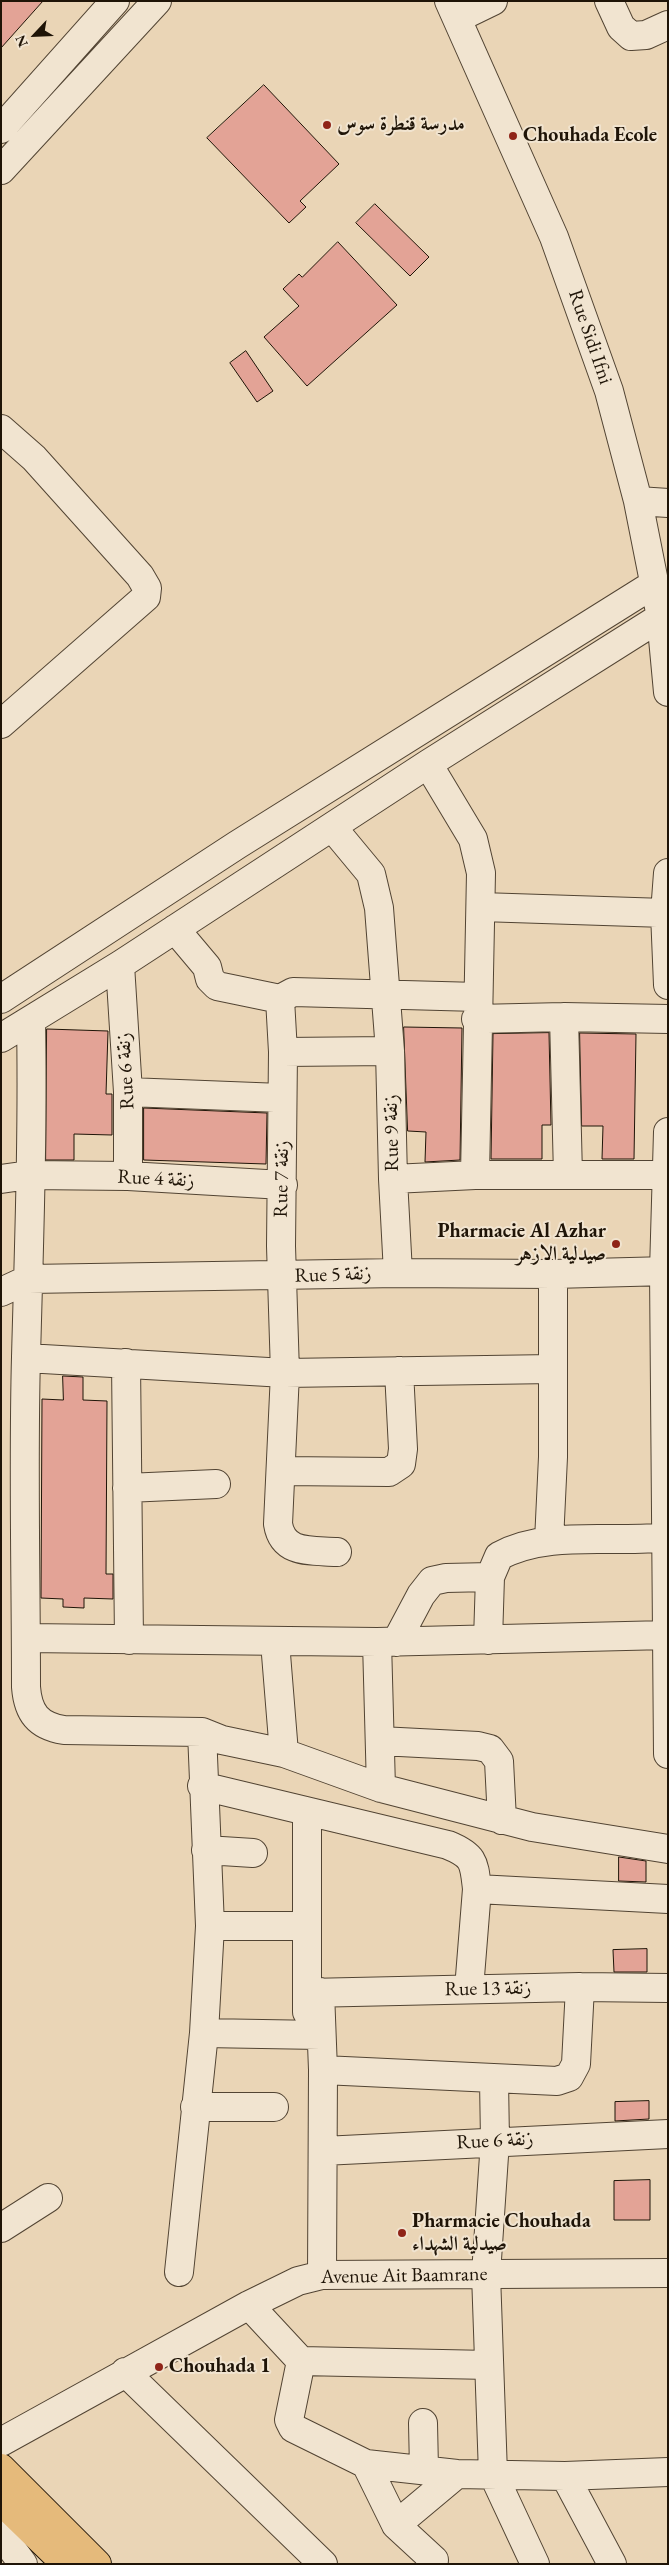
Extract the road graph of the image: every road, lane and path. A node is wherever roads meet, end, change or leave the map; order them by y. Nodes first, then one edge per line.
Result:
1 (156, 1) edge
2 (493, 1) edge
3 (609, 1) edge
4 (111, 3) edge
5 (453, 10) edge
6 (668, 24) edge
7 (2, 126) edge
8 (24, 145) junction
9 (1, 170) edge
10 (1, 429) edge
11 (638, 501) junction
12 (668, 503) edge
13 (654, 584) junction
14 (661, 618) junction
15 (666, 652) edge
16 (668, 692) edge
17 (1, 724) edge
18 (428, 764) junction
19 (332, 827) junction
20 (668, 872) edge
21 (481, 907) junction
22 (665, 913) junction
23 (175, 929) junction
24 (120, 965) junction
25 (668, 985) edge
26 (386, 993) junction
27 (286, 996) junction
28 (1, 999) edge
29 (477, 1008) junction
30 (564, 1017) junction
31 (668, 1019) edge
32 (31, 1020) junction
33 (1, 1038) edge
34 (390, 1050) junction
35 (283, 1052) junction
36 (128, 1092) junction
37 (281, 1098) junction
38 (668, 1132) edge
39 (668, 1174) edge
40 (29, 1175) junction
41 (475, 1175) junction
42 (568, 1175) junction
43 (128, 1176) junction
44 (1, 1179) edge
45 (393, 1179) junction
46 (283, 1185) junction
47 (666, 1271) edge
48 (398, 1273) junction
49 (553, 1274) junction
50 (281, 1277) junction
51 (29, 1279) junction
52 (1, 1292) edge
53 (26, 1358) junction
54 (666, 1362) edge
55 (126, 1363) junction
56 (553, 1370) junction
57 (399, 1371) junction
58 (285, 1373) junction
59 (281, 1471) junction
60 (216, 1484) dead end
61 (127, 1488) junction
62 (667, 1537) edge
63 (549, 1541) junction
64 (337, 1552) dead end
65 (490, 1577) junction
66 (667, 1635) edge
67 (26, 1638) junction
68 (129, 1640) junction
69 (488, 1640) junction
70 (275, 1642) junction
71 (386, 1642) junction
72 (668, 1680) edge
73 (202, 1732) junction
74 (380, 1741) junction
75 (284, 1753) junction
76 (668, 1754) edge
77 (202, 1786) junction
78 (381, 1788) junction
79 (307, 1812) junction
80 (502, 1820) junction
81 (668, 1849) edge
82 (206, 1850) junction
83 (253, 1853) dead end
84 (477, 1890) junction
85 (668, 1899) edge
86 (210, 1926) junction
87 (307, 1926) junction
88 (580, 1987) junction
89 (668, 1988) edge
90 (469, 1989) junction
91 (314, 1993) junction
92 (204, 2033) junction
93 (314, 2035) junction
94 (323, 2070) junction
95 (494, 2080) junction
96 (195, 2107) junction
97 (274, 2107) dead end
98 (668, 2134) edge
99 (495, 2141) junction
100 (323, 2151) junction
101 (48, 2198) dead end
102 (1, 2228) edge
103 (179, 2272) dead end
104 (668, 2273) edge
105 (486, 2274) junction
106 (322, 2275) junction
107 (249, 2304) junction
108 (301, 2360) junction
109 (489, 2365) junction
110 (125, 2372) junction
111 (423, 2423) dead end
112 (1, 2442) edge
113 (366, 2464) junction
114 (1, 2468) edge
115 (424, 2469) junction
116 (668, 2472) edge
117 (457, 2474) junction
118 (493, 2474) junction
119 (566, 2476) junction
120 (1, 2502) edge
121 (396, 2525) junction
122 (1, 2534) edge
123 (433, 2562) edge
124 (23, 2564) edge
125 (66, 2564) edge
126 (97, 2564) edge
127 (323, 2564) edge
128 (535, 2564) edge
129 (612, 2564) edge

1 - 8 street
2 - 5 street
3 - 6 street
4 - 7 street
5 - 11 street, Rue Sidi Ifni
7 - 8 street
8 - 9 street
10 - 17 street
11 - 12 street
11 - 13 street, Rue Sidi Ifni
13 - 14 street, Rue Sidi Ifni
13 - 28 street
14 - 15 street, Rue Sidi Ifni
14 - 18 street
15 - 16 street, Rue Sidi Ifni
18 - 19 street
18 - 21 street
19 - 23 street
19 - 26 street
20 - 22 street
21 - 22 street
21 - 29 street
22 - 25 street
23 - 24 street
23 - 27 street
24 - 32 street
24 - 36 street, Rue 6 زنقة
26 - 27 street
26 - 29 street
26 - 34 street, Rue 9 زنقة
27 - 35 street, Rue 7 زنقة
29 - 30 street
29 - 41 street
30 - 31 street
30 - 42 street
32 - 33 street
32 - 40 street
34 - 35 street
34 - 45 street, Rue 9 زنقة
35 - 37 street, Rue 7 زنقة
36 - 37 street
36 - 43 street, Rue 6 زنقة
37 - 46 street, Rue 7 زنقة
38 - 39 street
39 - 42 street
39 - 47 street
40 - 43 street, Rue 4 زنقة
40 - 44 street, Rue 4 زنقة
40 - 51 street
41 - 42 street
41 - 45 street
43 - 46 street, Rue 4 زنقة
45 - 48 street, Rue 9 زنقة
46 - 50 street, Rue 7 زنقة
47 - 49 street, Rue 5 زنقة
47 - 54 street
48 - 49 street, Rue 5 زنقة
48 - 50 street, Rue 5 زنقة
49 - 56 street
50 - 51 street, Rue 5 زنقة
50 - 58 street, Rue 7 زنقة
51 - 52 street, Rue 5 زنقة
51 - 53 street
53 - 55 street
53 - 67 street
54 - 62 street
55 - 58 street
55 - 61 street
56 - 57 street
56 - 63 street
57 - 58 street
57 - 59 street
58 - 59 street, Rue 7 زنقة
59 - 64 street, Rue 7 زنقة
60 - 61 street
61 - 68 street
62 - 63 street
62 - 66 street
63 - 65 street
65 - 69 street
65 - 71 street
66 - 69 street
66 - 72 street
67 - 68 street
67 - 73 street
68 - 70 street
69 - 71 street
70 - 71 street
70 - 75 street
71 - 74 street
72 - 76 street
73 - 75 street
73 - 77 street
74 - 78 street
74 - 80 street
75 - 78 street
77 - 79 street
77 - 82 street
78 - 80 street
79 - 84 street
79 - 87 street
80 - 81 street
82 - 83 street
82 - 86 street
84 - 85 street
84 - 90 street
86 - 87 street
86 - 92 street
87 - 91 street
88 - 89 street, Rue 13 زنقة
88 - 90 street, Rue 13 زنقة
88 - 95 street
90 - 91 street, Rue 13 زنقة
91 - 93 street
92 - 93 street
92 - 96 street
93 - 94 street
94 - 95 street
94 - 100 street
95 - 99 street
96 - 97 street
96 - 103 street
98 - 99 street, Rue 6 زنقة
99 - 100 street, Rue 6 زنقة
99 - 105 street
100 - 106 street
101 - 102 street
104 - 105 street, Avenue Ait Baamrane
105 - 106 street, Avenue Ait Baamrane
105 - 109 street
106 - 107 street, Avenue Ait Baamrane
107 - 108 street
107 - 110 street, Avenue Ait Baamrane
108 - 109 street
108 - 113 street
109 - 118 street
110 - 112 street, Avenue Ait Baamrane
110 - 127 street
111 - 115 street
113 - 115 street
113 - 121 street
114 - 126 main road
115 - 117 street
116 - 119 street
117 - 118 street
117 - 121 street
118 - 119 street
118 - 128 street
119 - 129 street
120 - 125 main road
121 - 123 street
122 - 124 street

